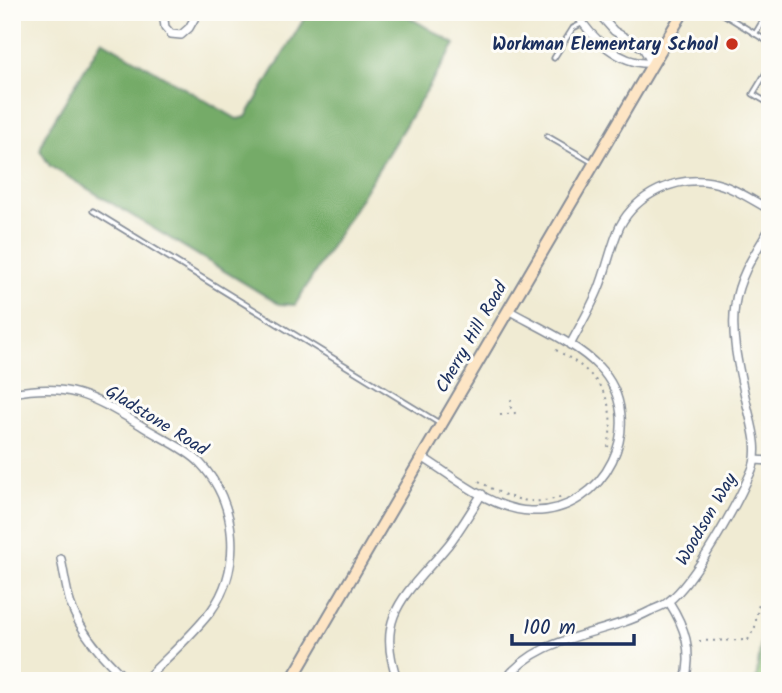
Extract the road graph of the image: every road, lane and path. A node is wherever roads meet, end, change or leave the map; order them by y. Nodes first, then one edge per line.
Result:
1 (168, 12) edge
2 (198, 12) edge
3 (576, 12) edge
4 (597, 12) edge
5 (683, 12) edge
6 (720, 12) edge
7 (768, 12) edge
8 (583, 23) junction
9 (770, 24) edge
10 (770, 33) edge
11 (755, 34) junction
12 (770, 43) edge
13 (554, 58) dead end
14 (652, 63) junction
15 (770, 66) edge
16 (770, 104) edge
17 (547, 136) dead end
18 (594, 163) junction
19 (770, 210) edge
20 (93, 211) dead end
21 (770, 228) edge
22 (508, 310) junction
23 (570, 345) junction
24 (556, 350) dead end
25 (12, 393) edge
26 (511, 398) dead end
27 (500, 415) dead end
28 (441, 424) junction
29 (606, 455) dead end
30 (422, 457) junction
31 (755, 460) junction
32 (770, 461) edge
33 (480, 481) dead end
34 (482, 494) junction
35 (568, 494) dead end
36 (61, 559) dead end
37 (770, 586) edge
38 (668, 602) junction
39 (699, 641) dead end
40 (12, 671) edge
41 (20, 681) edge
42 (128, 681) edge
43 (144, 681) edge
44 (291, 681) edge
45 (398, 681) edge
46 (504, 681) edge
47 (685, 681) edge

1 - 2 street
3 - 8 street
4 - 14 street
5 - 14 main road, Cherry Hill Road
6 - 11 lane
7 - 11 lane
8 - 13 lane
8 - 14 street
9 - 10 path
11 - 12 lane
14 - 18 main road, Cherry Hill Road
15 - 16 lane
17 - 18 lane
18 - 22 main road, Cherry Hill Road
19 - 23 street
20 - 28 lane
21 - 31 street, Woodson Way
22 - 23 street
22 - 28 main road, Cherry Hill Road
23 - 34 street
24 - 29 path
25 - 43 street, Gladstone Road
26 - 27 path
28 - 30 main road, Cherry Hill Road
30 - 34 street
30 - 44 main road, Cherry Hill Road
31 - 32 street
31 - 38 street, Woodson Way
33 - 35 path
34 - 45 street
36 - 42 street
37 - 39 path
38 - 46 street, Woodson Way
38 - 47 street
40 - 41 path

